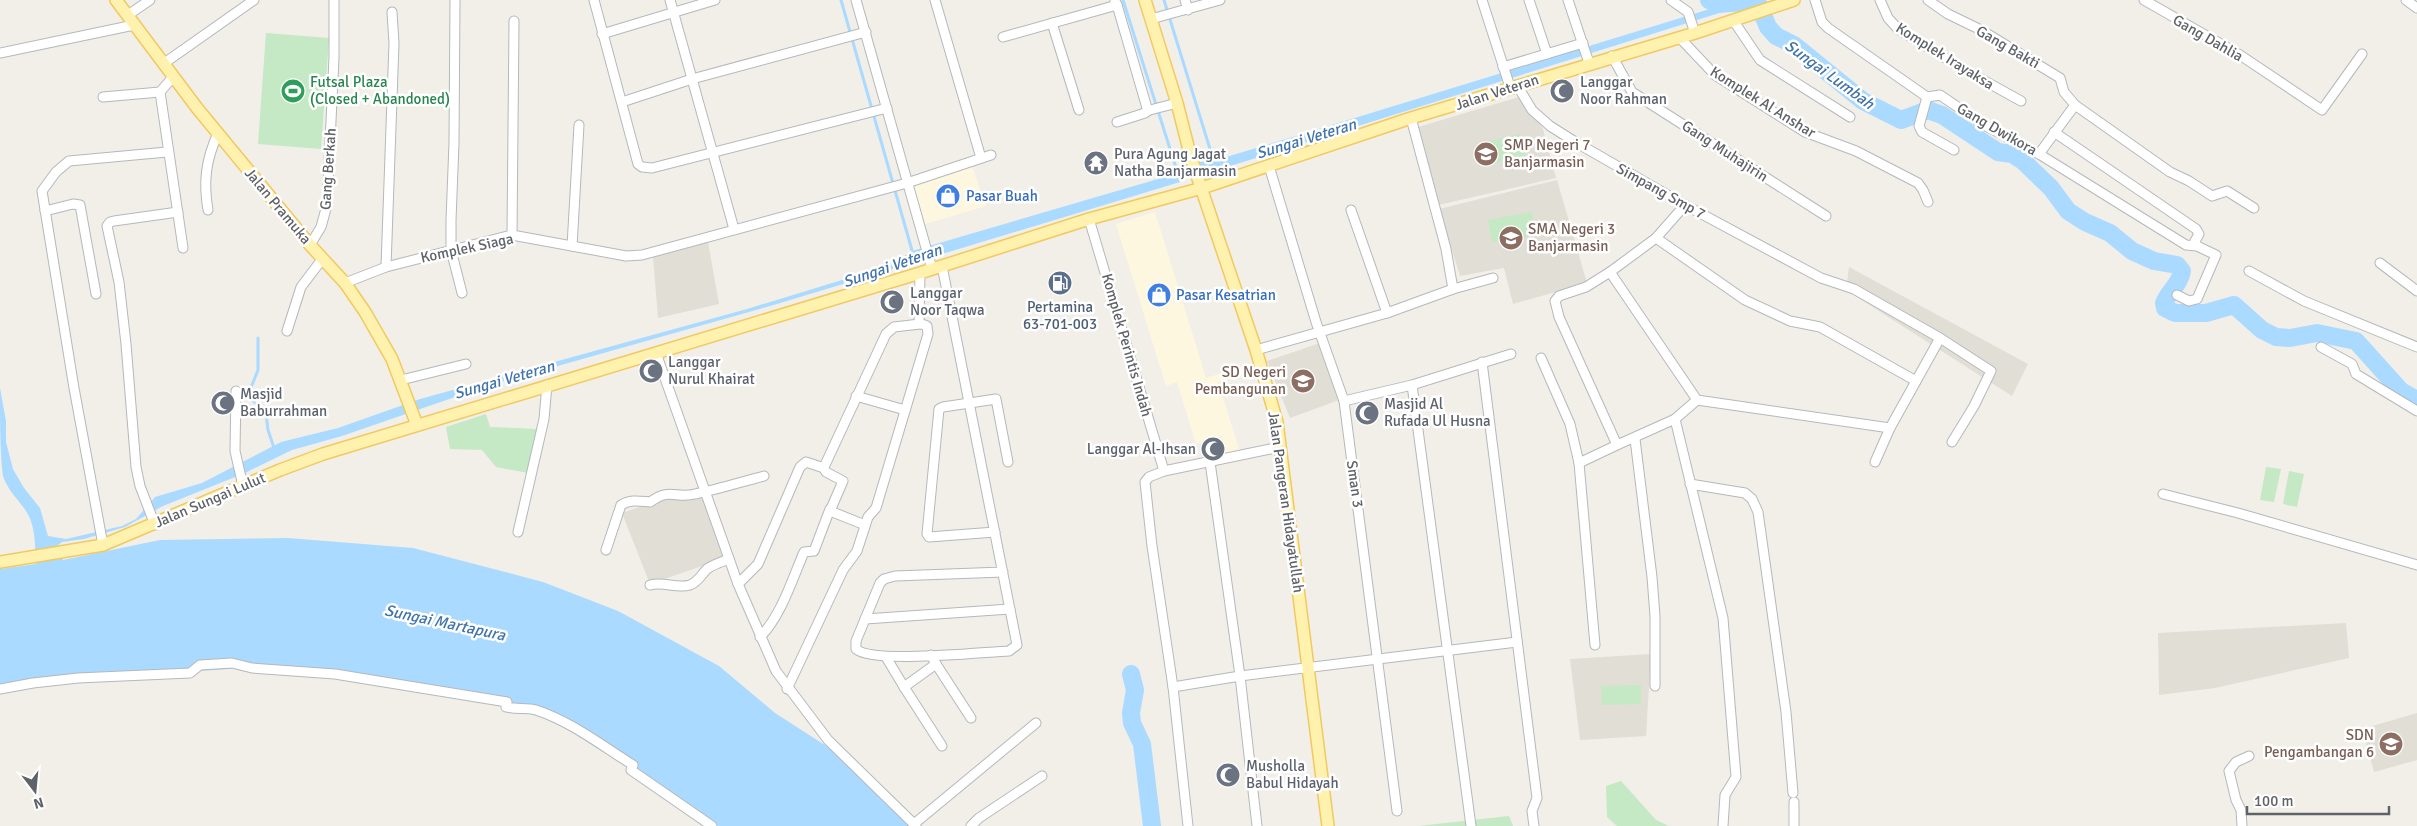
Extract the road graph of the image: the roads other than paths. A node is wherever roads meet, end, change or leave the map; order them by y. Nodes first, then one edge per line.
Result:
1 (116, 0) edge
2 (150, 0) edge
3 (254, 0) edge
4 (334, 0) edge
5 (456, 0) edge
6 (594, 0) edge
7 (670, 0) edge
8 (715, 0) edge
9 (856, 0) edge
10 (935, 0) edge
11 (1145, 0) edge
12 (1185, 0) edge
13 (1220, 0) edge
14 (1482, 0) edge
15 (1529, 0) edge
16 (1568, 0) edge
17 (1671, 0) edge
18 (1794, 0) edge
19 (1815, 0) edge
20 (1880, 0) edge
21 (1928, 0) edge
22 (2144, 0) edge
23 (2406, 0) edge
24 (1116, 3) edge
25 (2417, 8) edge
26 (1188, 10) junction
27 (673, 11) junction
28 (392, 12) dead end
29 (1155, 18) junction
30 (131, 20) junction
31 (1733, 20) junction
32 (514, 21) dead end
33 (1052, 23) junction
34 (1694, 29) junction
35 (866, 32) junction
36 (602, 34) junction
37 (1003, 37) dead end
38 (1680, 37) junction
39 (1583, 44) junction
40 (0, 53) edge
41 (1547, 54) junction
42 (2362, 54) dead end
43 (1612, 56) junction
44 (1588, 60) junction
45 (163, 64) junction
46 (1504, 69) junction
47 (173, 77) junction
48 (692, 79) junction
49 (1512, 84) junction
50 (160, 92) junction
51 (103, 97) dead end
52 (1926, 100) junction
53 (2022, 101) dead end
54 (622, 102) junction
55 (1177, 103) junction
56 (2075, 105) junction
57 (882, 109) junction
58 (1151, 109) junction
59 (1080, 110) dead end
60 (1850, 116) dead end
61 (1411, 118) junction
62 (1117, 122) dead end
63 (579, 125) dead end
64 (2054, 132) junction
65 (218, 133) junction
66 (1954, 150) dead end
67 (167, 152) junction
68 (712, 153) junction
69 (2039, 154) junction
70 (991, 155) dead end
71 (981, 158) junction
72 (1269, 166) junction
73 (902, 184) junction
74 (1202, 188) junction
75 (1928, 202) dead end
76 (1685, 205) junction
77 (2254, 208) dead end
78 (208, 210) dead end
79 (1351, 210) dead end
80 (45, 211) junction
81 (178, 212) junction
82 (1826, 216) dead end
83 (1089, 219) junction
84 (734, 229) junction
85 (512, 235) junction
86 (1656, 238) junction
87 (310, 245) junction
88 (572, 246) junction
89 (2196, 246) junction
90 (183, 248) dead end
91 (452, 250) junction
92 (2216, 255) junction
93 (323, 258) junction
94 (2225, 260) dead end
95 (2380, 263) dead end
96 (386, 267) junction
97 (931, 267) junction
98 (1610, 272) junction
99 (2250, 272) dead end
100 (1493, 278) dead end
101 (345, 283) junction
102 (1454, 289) junction
103 (2417, 291) edge
104 (462, 293) dead end
105 (96, 294) dead end
106 (2177, 295) dead end
107 (1387, 312) junction
108 (920, 324) junction
109 (287, 331) dead end
110 (1320, 332) junction
111 (1940, 338) junction
112 (2321, 348) dead end
113 (2417, 348) edge
114 (1256, 350) junction
115 (656, 353) junction
116 (1511, 354) dead end
117 (1540, 358) dead end
118 (1482, 362) junction
119 (466, 364) dead end
120 (401, 380) junction
121 (1916, 381) junction
122 (547, 385) junction
123 (1412, 385) junction
124 (236, 392) dead end
125 (856, 396) junction
126 (1697, 400) junction
127 (1344, 401) junction
128 (969, 404) junction
129 (905, 410) junction
130 (2416, 410) edge
131 (1675, 419) junction
132 (416, 425) junction
133 (1890, 428) junction
134 (1635, 439) junction
135 (1952, 442) dead end
136 (1617, 445) junction
137 (1280, 446) junction
138 (1008, 462) dead end
139 (1210, 462) junction
140 (1875, 462) dead end
141 (1579, 463) junction
142 (823, 467) junction
143 (1164, 471) junction
144 (764, 476) dead end
145 (242, 481) junction
146 (1690, 484) junction
147 (705, 491) junction
148 (2163, 494) dead end
149 (830, 509) junction
150 (153, 520) junction
151 (865, 525) junction
152 (518, 532) dead end
153 (995, 532) junction
154 (101, 538) junction
155 (606, 550) dead end
156 (729, 559) junction
157 (0, 562) edge
158 (2417, 565) edge
159 (1003, 572) junction
160 (738, 584) junction
161 (650, 585) dead end
162 (1010, 609) junction
163 (865, 619) junction
164 (760, 637) junction
165 (1517, 642) junction
166 (1596, 645) dead end
167 (1447, 651) junction
168 (931, 655) junction
169 (886, 657) junction
170 (1378, 659) junction
171 (936, 664) junction
172 (1308, 668) junction
173 (1240, 676) junction
174 (1655, 686) dead end
175 (904, 687) junction
176 (1173, 687) junction
177 (787, 688) junction
178 (0, 689) edge
179 (971, 718) dead end
180 (1036, 723) dead end
181 (942, 746) dead end
182 (2249, 756) dead end
183 (1042, 776) dead end
184 (1397, 811) dead end
185 (915, 825) edge
186 (712, 826) edge
187 (970, 826) edge
188 (1188, 826) edge
189 (1257, 826) edge
190 (1328, 826) edge
191 (1470, 826) edge
192 (1534, 826) edge
193 (1723, 826) edge
194 (1794, 826) edge
195 (2242, 826) edge

1 - 30 main road, Jalan Pramuka
2 - 30 street
3 - 45 street
4 - 87 street, Gang Berkah
5 - 91 street
6 - 36 street
7 - 27 street
8 - 27 street
9 - 35 street
10 - 71 street
11 - 29 main road, Jalan Pangeran Hidayatullah
12 - 26 street
13 - 26 street
14 - 46 street, Simpang Smp 7
15 - 41 street
16 - 39 street
17 - 34 street
18 - 31 main road, Jalan Veteran
19 - 52 street, Gang Dwikora
20 - 53 street, Komplek Irayaksa
21 - 56 street, Gang Bakti
22 - 42 street, Gang Dahlia
23 - 25 street
24 - 33 street
24 - 58 street
26 - 29 street
27 - 36 street
27 - 48 street
28 - 96 street
29 - 55 main road, Jalan Pangeran Hidayatullah
30 - 40 street
30 - 45 main road, Jalan Pramuka
31 - 34 main road, Jalan Veteran
31 - 60 street
32 - 85 street
33 - 37 street
33 - 59 street
34 - 38 main road, Jalan Veteran
35 - 48 street
35 - 57 street
36 - 54 street
38 - 43 main road, Jalan Veteran
38 - 75 street, Komplek Al Anshar
39 - 41 street
39 - 44 street
41 - 46 street
43 - 44 main road, Jalan Veteran
43 - 82 street, Gang Muhajirin
44 - 49 main road, Jalan Veteran
45 - 47 main road, Jalan Pramuka
46 - 49 street, Simpang Smp 7
47 - 50 street
47 - 65 main road, Jalan Pramuka
48 - 54 street
48 - 68 street
49 - 61 main road, Jalan Veteran
49 - 76 street, Simpang Smp 7
50 - 51 street
50 - 67 street
52 - 66 street
52 - 69 street, Gang Dwikora
54 - 68 street
55 - 58 street
55 - 74 main road, Jalan Pangeran Hidayatullah
56 - 64 street
56 - 77 street
57 - 68 street
57 - 73 street
58 - 62 street
61 - 72 main road, Jalan Veteran
61 - 102 street
63 - 88 street
64 - 69 street
64 - 89 street
65 - 78 street
65 - 87 main road, Jalan Pramuka
67 - 80 street
67 - 81 street
68 - 84 street
69 - 89 street, Gang Dwikora
70 - 71 street, Komplek Siaga
71 - 73 street, Komplek Siaga
72 - 74 main road, Jalan Veteran
72 - 110 street, Sman 3
73 - 84 street, Komplek Siaga
73 - 97 street
74 - 83 main road, Jalan Veteran
74 - 114 main road, Jalan Pangeran Hidayatullah
76 - 86 street
76 - 111 street, Simpang Smp 7
79 - 107 street
80 - 105 street
80 - 154 street
81 - 90 street
81 - 150 street
83 - 97 main road, Jalan Veteran
83 - 143 street, Komplek Perintis Indah
84 - 88 street, Komplek Siaga
85 - 88 street, Komplek Siaga
85 - 91 street, Komplek Siaga
86 - 98 street
86 - 121 street
87 - 93 main road, Jalan Pramuka
89 - 92 street, Gang Dwikora
91 - 96 street, Komplek Siaga
91 - 104 street
92 - 94 street, Gang Dwikora
92 - 106 street
93 - 101 main road, Jalan Pramuka
93 - 109 street
95 - 103 street
96 - 101 street, Komplek Siaga
97 - 108 street
97 - 115 main road, Jalan Sungai Lulut
97 - 128 street
98 - 126 street
98 - 136 street
99 - 113 street
100 - 102 street
101 - 120 main road, Jalan Pramuka
102 - 107 street
107 - 110 street
108 - 125 street
108 - 129 street
110 - 114 street
110 - 127 street, Sman 3
111 - 121 street
111 - 135 street, Simpang Smp 7
112 - 130 street
114 - 137 main road, Jalan Pangeran Hidayatullah
115 - 122 main road, Jalan Sungai Lulut
115 - 147 street
116 - 118 street
117 - 141 street
118 - 123 street
118 - 165 street
119 - 120 street
120 - 132 main road, Jalan Pramuka
121 - 133 street
122 - 132 main road, Jalan Sungai Lulut
122 - 152 street
123 - 127 street
123 - 167 street
124 - 145 street
125 - 129 street
125 - 142 street
126 - 131 street
126 - 133 street
127 - 170 street, Sman 3
128 - 138 street
128 - 153 street
128 - 153 street
129 - 151 street
131 - 134 street
131 - 146 street
132 - 145 main road, Jalan Sungai Lulut
133 - 140 street
134 - 136 street
134 - 174 street
136 - 141 street
137 - 139 street
137 - 172 main road, Jalan Pangeran Hidayatullah
139 - 143 street
139 - 173 street
141 - 166 street
142 - 149 street
142 - 160 street
143 - 176 street
144 - 147 street
145 - 150 main road, Jalan Sungai Lulut
146 - 193 street
146 - 194 street
147 - 155 street
147 - 156 street
148 - 158 street
149 - 151 street
149 - 164 street
150 - 154 main road, Jalan Sungai Lulut
151 - 177 street
153 - 159 street
154 - 157 main road, Jalan Sungai Lulut
156 - 160 street
156 - 161 street
159 - 162 street
159 - 163 street
160 - 164 street
162 - 163 street
162 - 168 street
163 - 169 street
164 - 177 street
165 - 167 street
165 - 192 street
167 - 170 street
167 - 191 street
168 - 169 street
168 - 171 street
169 - 175 street
170 - 172 street
170 - 184 street, Sman 3
171 - 175 street
171 - 179 street
172 - 173 street
172 - 190 main road, Jalan Pangeran Hidayatullah
173 - 176 street
173 - 189 street
175 - 181 street
176 - 188 street
177 - 185 street
178 - 186 street
180 - 185 street
182 - 195 street
183 - 187 street

